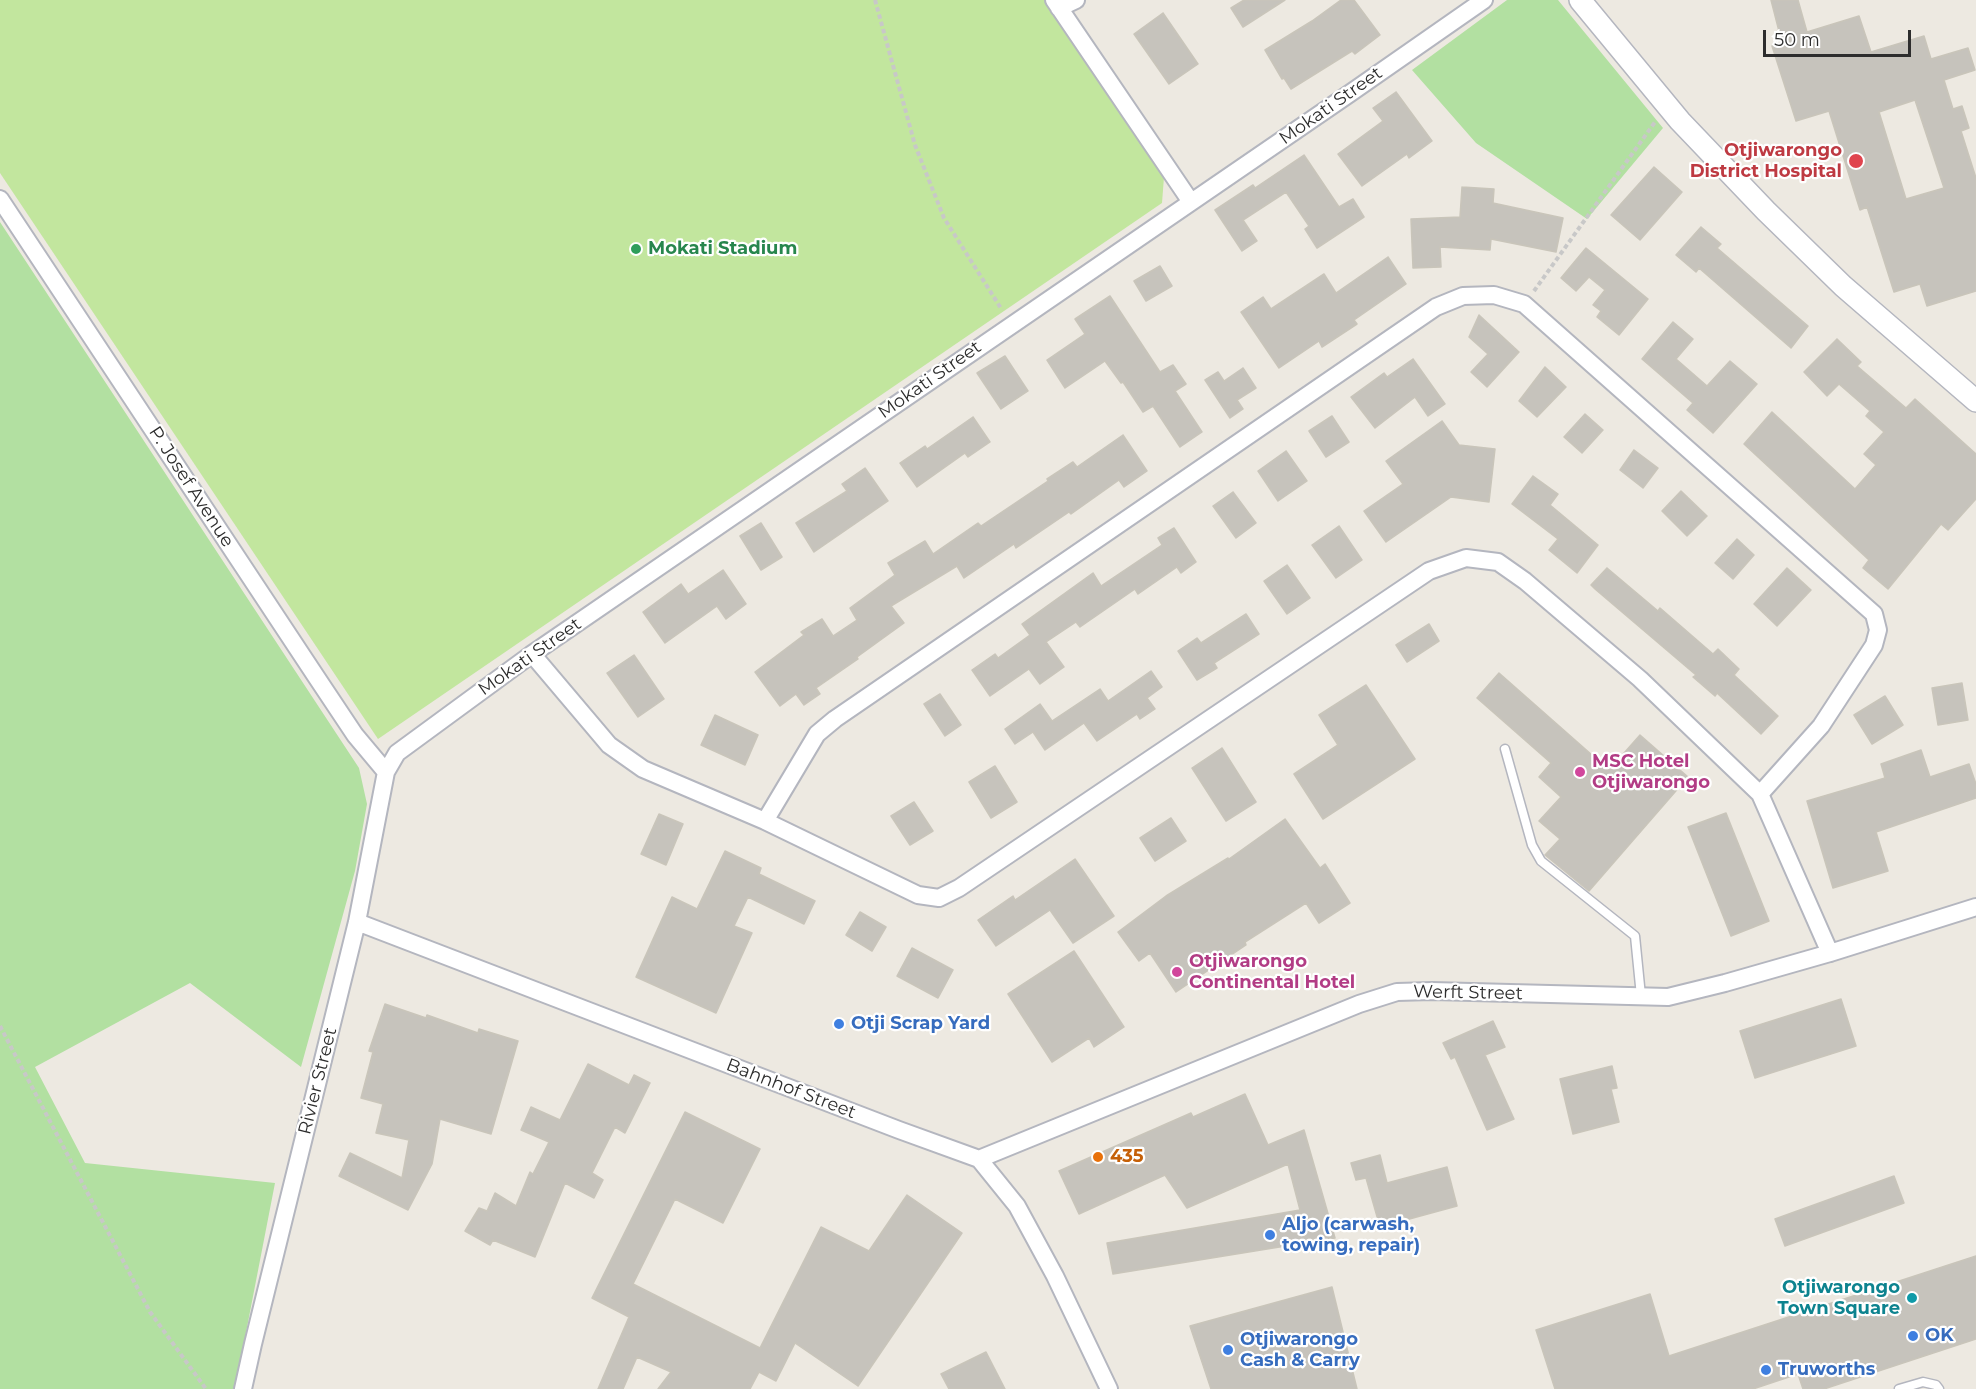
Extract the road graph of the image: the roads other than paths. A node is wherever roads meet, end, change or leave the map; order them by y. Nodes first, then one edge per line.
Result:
1 (1076, 0) edge
2 (1484, 0) edge
3 (1580, 0) edge
4 (1056, 4) edge
5 (0, 199) edge
6 (1191, 202) junction
7 (1976, 401) edge
8 (532, 654) junction
9 (1505, 749) dead end
10 (386, 772) junction
11 (1760, 794) junction
12 (765, 821) junction
13 (1976, 906) edge
14 (357, 922) junction
15 (1830, 953) junction
16 (1641, 996) junction
17 (979, 1159) junction
18 (243, 1389) edge
19 (1109, 1389) edge
20 (1899, 1389) edge
21 (1939, 1389) edge

1 - 4 street
2 - 6 street, Mokati Street
3 - 7 street
4 - 6 street
5 - 10 street, P. Josef Avenue
6 - 8 street, Mokati Street
8 - 10 street, Mokati Street
8 - 12 street
9 - 16 lane
10 - 14 street, Rivier Street
11 - 12 street
11 - 12 street
11 - 15 street
13 - 15 street, Werft Street
14 - 17 street, Bahnhof Street
14 - 18 street, Rivier Street
15 - 16 street, Werft Street
16 - 17 street, Werft Street
17 - 19 street
20 - 21 lane

